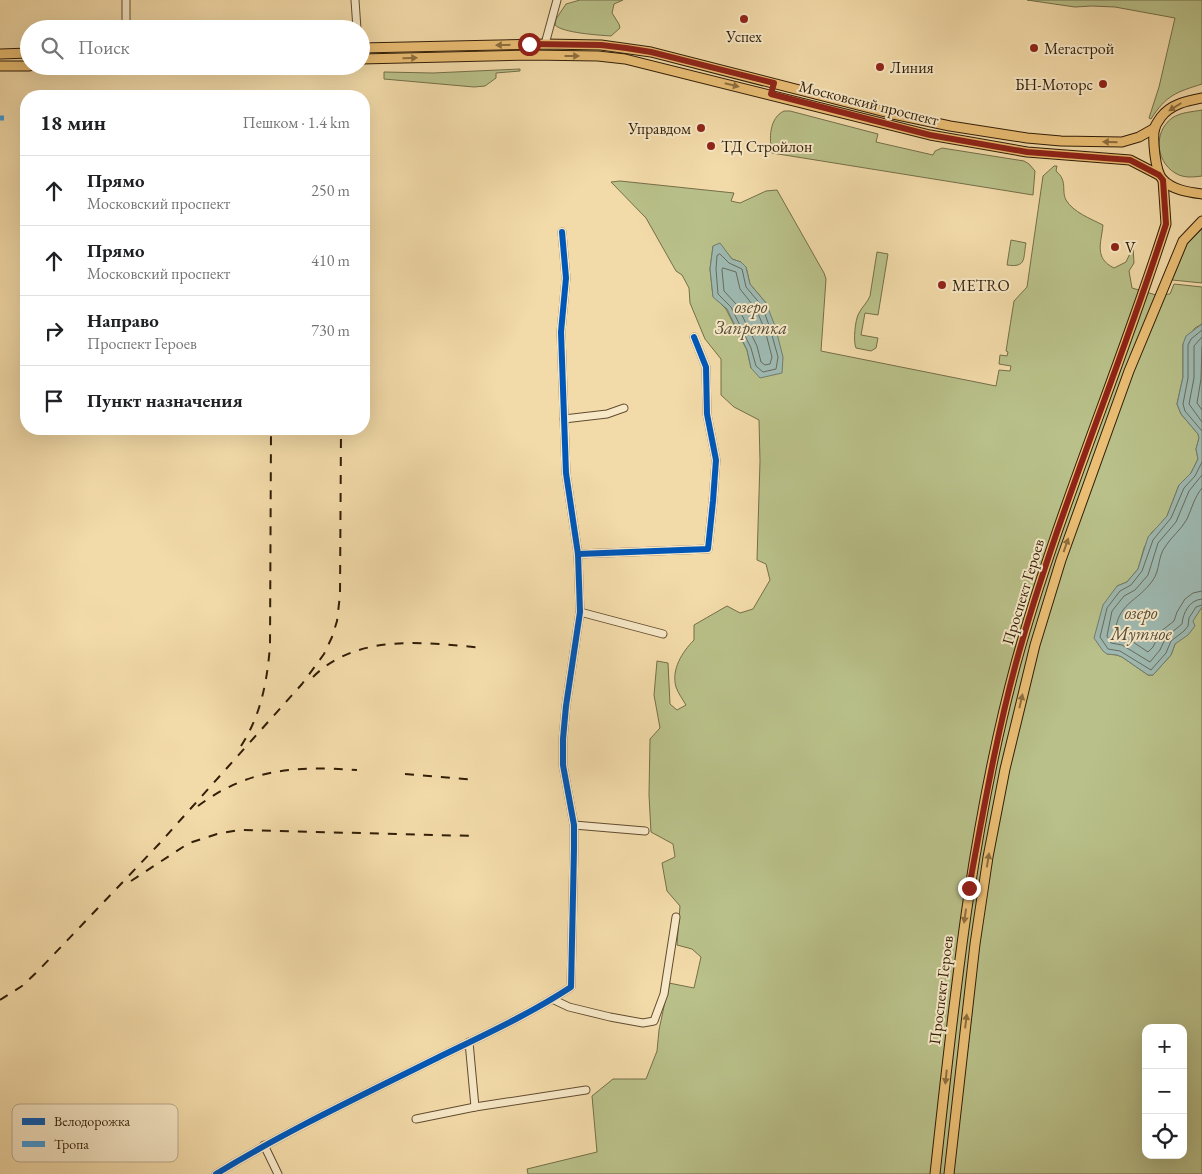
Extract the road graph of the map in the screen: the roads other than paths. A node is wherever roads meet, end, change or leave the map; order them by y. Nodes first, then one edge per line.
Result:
1 (126, 0) edge
2 (355, 0) edge
3 (557, 0) edge
4 (126, 20) edge
5 (356, 20) edge
6 (545, 44) junction
7 (370, 48) edge
8 (0, 54) edge
9 (13, 54) junction
10 (20, 54) edge
11 (370, 59) edge
12 (0, 66) edge
13 (13, 66) junction
14 (20, 66) edge
15 (774, 83) junction
16 (771, 94) junction
17 (1202, 98) edge
18 (1155, 128) junction
19 (1161, 177) junction
20 (1202, 194) edge
21 (1202, 221) edge
22 (562, 232) dead end
23 (694, 337) dead end
24 (624, 408) dead end
25 (564, 419) junction
26 (578, 554) junction
27 (580, 612) junction
28 (663, 634) dead end
29 (574, 825) junction
30 (645, 831) dead end
31 (676, 916) dead end
32 (552, 999) junction
33 (469, 1042) junction
34 (586, 1090) dead end
35 (475, 1107) junction
36 (416, 1119) dead end
37 (264, 1144) junction
38 (216, 1174) edge
39 (278, 1174) edge
40 (935, 1174) edge
41 (949, 1174) edge

1 - 4 street
2 - 5 street
3 - 6 street
6 -> 7 main road, Московский проспект
6 - 15 main road, Московский проспект
8 - 9 main road
9 - 10 main road
9 - 13 main road
11 -> 16 main road, Московский проспект
12 - 13 main road
13 - 14 main road
15 - 16 main road
18 -> 15 main road, Московский проспект
16 - 19 main road, Московский проспект
17 -> 18 main road
18 - 19 main road, Проспект Героев
19 - 20 main road, Московский проспект
19 -> 40 main road, Проспект Героев
41 -> 21 main road, Проспект Героев
22 - 25 street
23 - 26 street
24 - 25 street
25 - 26 street
26 - 27 street
27 - 28 street
27 - 29 street
29 - 30 street
29 - 32 street
31 - 32 street
32 - 33 street
33 - 35 street
33 - 37 street
34 - 35 street
35 - 36 street
37 - 38 street
37 - 39 street

